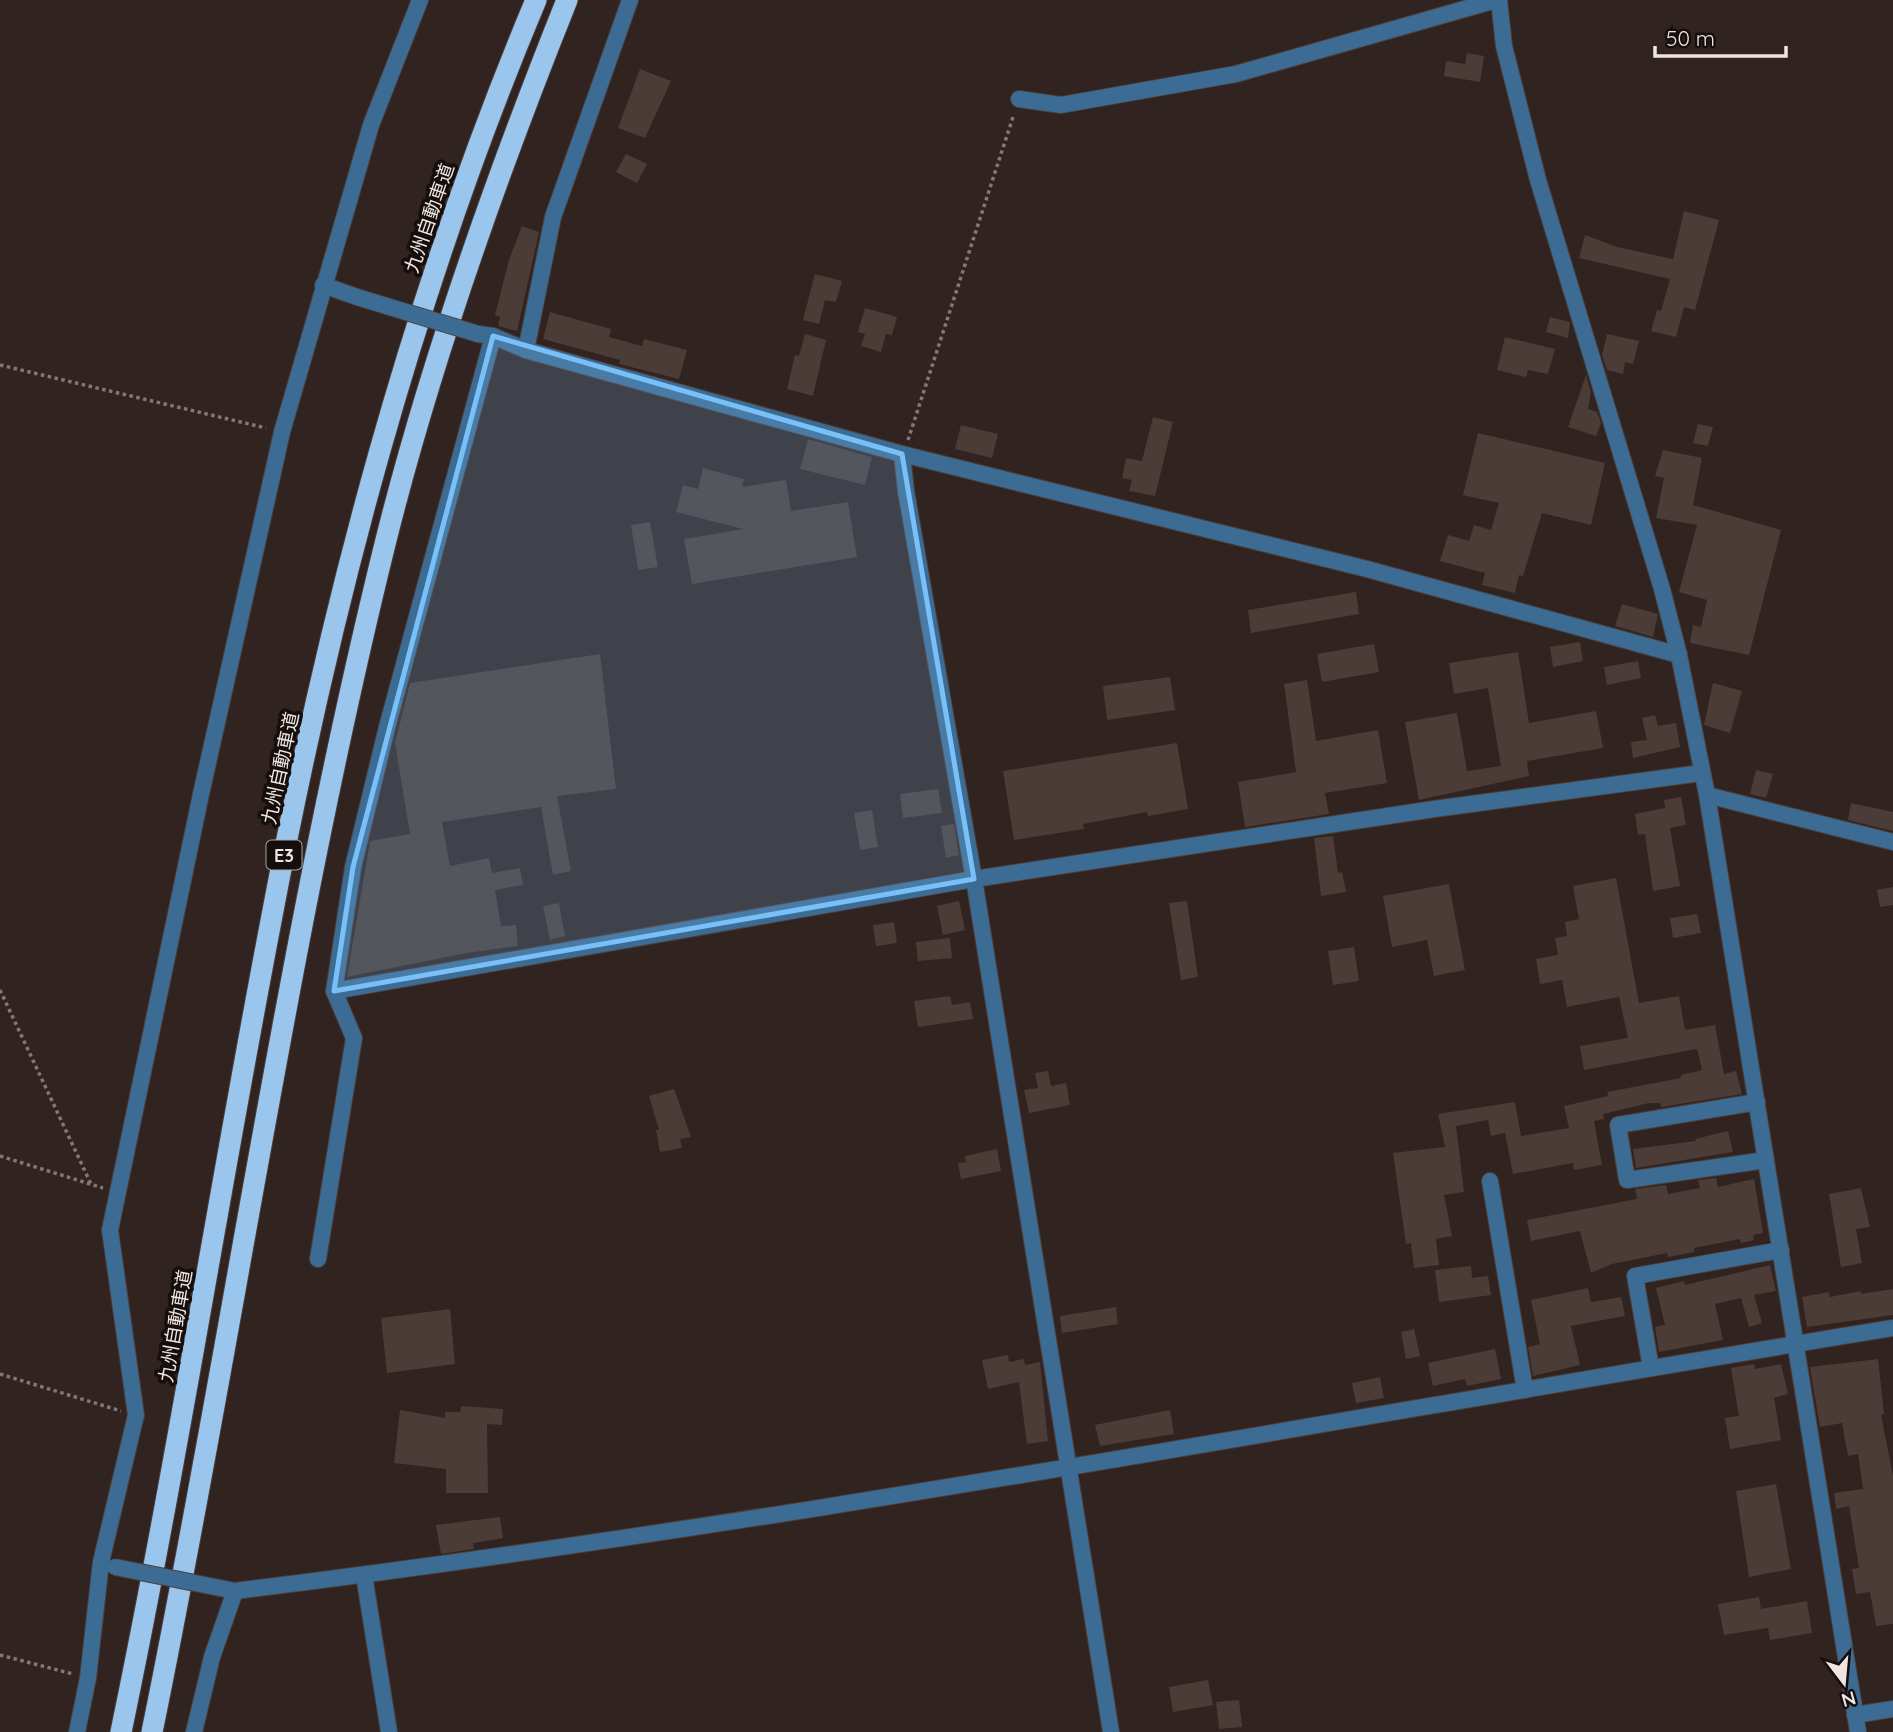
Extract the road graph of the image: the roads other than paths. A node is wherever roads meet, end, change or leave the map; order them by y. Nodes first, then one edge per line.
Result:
1 (421, 0) edge
2 (536, 0) edge
3 (567, 0) edge
4 (630, 0) edge
5 (1498, 0) edge
6 (1019, 99) road end
7 (323, 285) junction
8 (485, 335) junction
9 (526, 350) junction
10 (902, 454) junction
11 (1679, 655) junction
12 (1701, 773) junction
13 (1707, 795) junction
14 (1893, 842) edge
15 (974, 880) junction
16 (334, 991) junction
17 (1757, 1102) junction
18 (1766, 1160) junction
19 (1490, 1181) dead end
20 (1781, 1251) junction
21 (318, 1259) dead end
22 (1893, 1328) edge
23 (1796, 1344) junction
24 (1651, 1368) junction
25 (1525, 1390) junction
26 (1070, 1468) junction
27 (108, 1565) junction
28 (364, 1575) junction
29 (228, 1590) junction
30 (1893, 1709) edge
31 (1855, 1715) junction
32 (77, 1732) edge
33 (121, 1732) edge
34 (152, 1732) edge
35 (194, 1732) edge
36 (389, 1732) edge
37 (1111, 1732) edge
38 (1858, 1732) edge

1 - 7 street
2 - 33 highway, 九州自動車道 / E3
3 - 34 highway, E3
4 - 9 street
5 - 6 street
5 - 11 street
7 - 8 street, bridge
7 - 27 street
8 - 9 street
8 - 16 street
9 - 10 street
10 - 11 street
10 - 15 street
11 - 12 street
12 - 13 street
12 - 15 street
13 - 14 street
13 - 17 street
15 - 16 street
15 - 26 street
16 - 21 street
17 - 18 street
17 - 18 street
18 - 20 street
19 - 25 street
20 - 23 street
20 - 24 street
22 - 23 street
23 - 24 street
23 - 31 street
24 - 25 street
25 - 26 street
26 - 28 street
26 - 37 street
27 - 29 street, bridge
27 - 32 street
28 - 29 street
28 - 36 street
29 - 35 street
30 - 31 street
31 - 38 street

